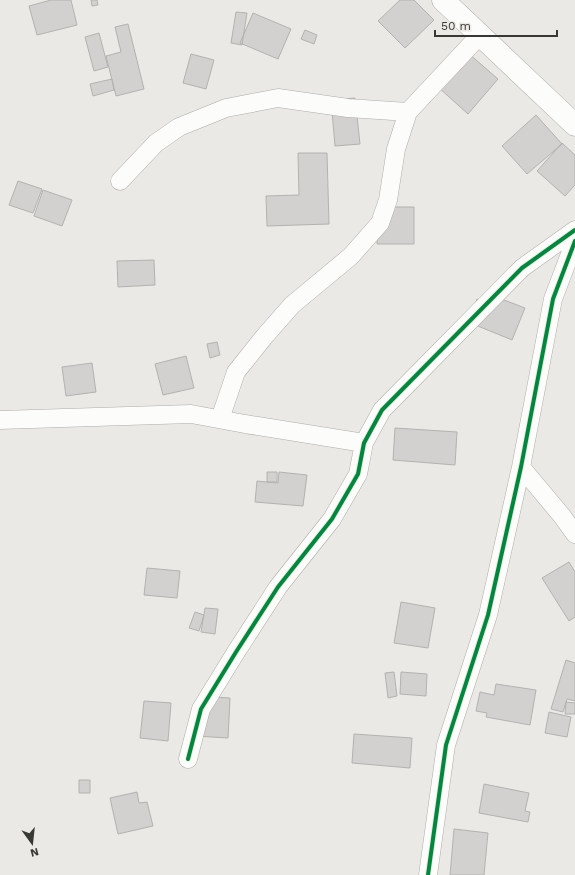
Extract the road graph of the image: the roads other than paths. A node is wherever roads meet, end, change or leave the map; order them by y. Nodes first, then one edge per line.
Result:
1 (443, 0) edge
2 (480, 35) junction
3 (408, 112) junction
4 (575, 124) edge
5 (120, 181) dead end
6 (575, 230) edge
7 (575, 240) edge
8 (220, 419) junction
9 (0, 420) edge
10 (364, 443) junction
11 (521, 467) junction
12 (575, 534) edge
13 (188, 759) dead end
14 (428, 875) edge

1 - 2 street
2 - 3 street
2 - 4 street
3 - 5 street
3 - 8 street
6 - 10 street
7 - 11 street
8 - 9 street
8 - 10 street
10 - 13 street
11 - 12 street
11 - 14 street

